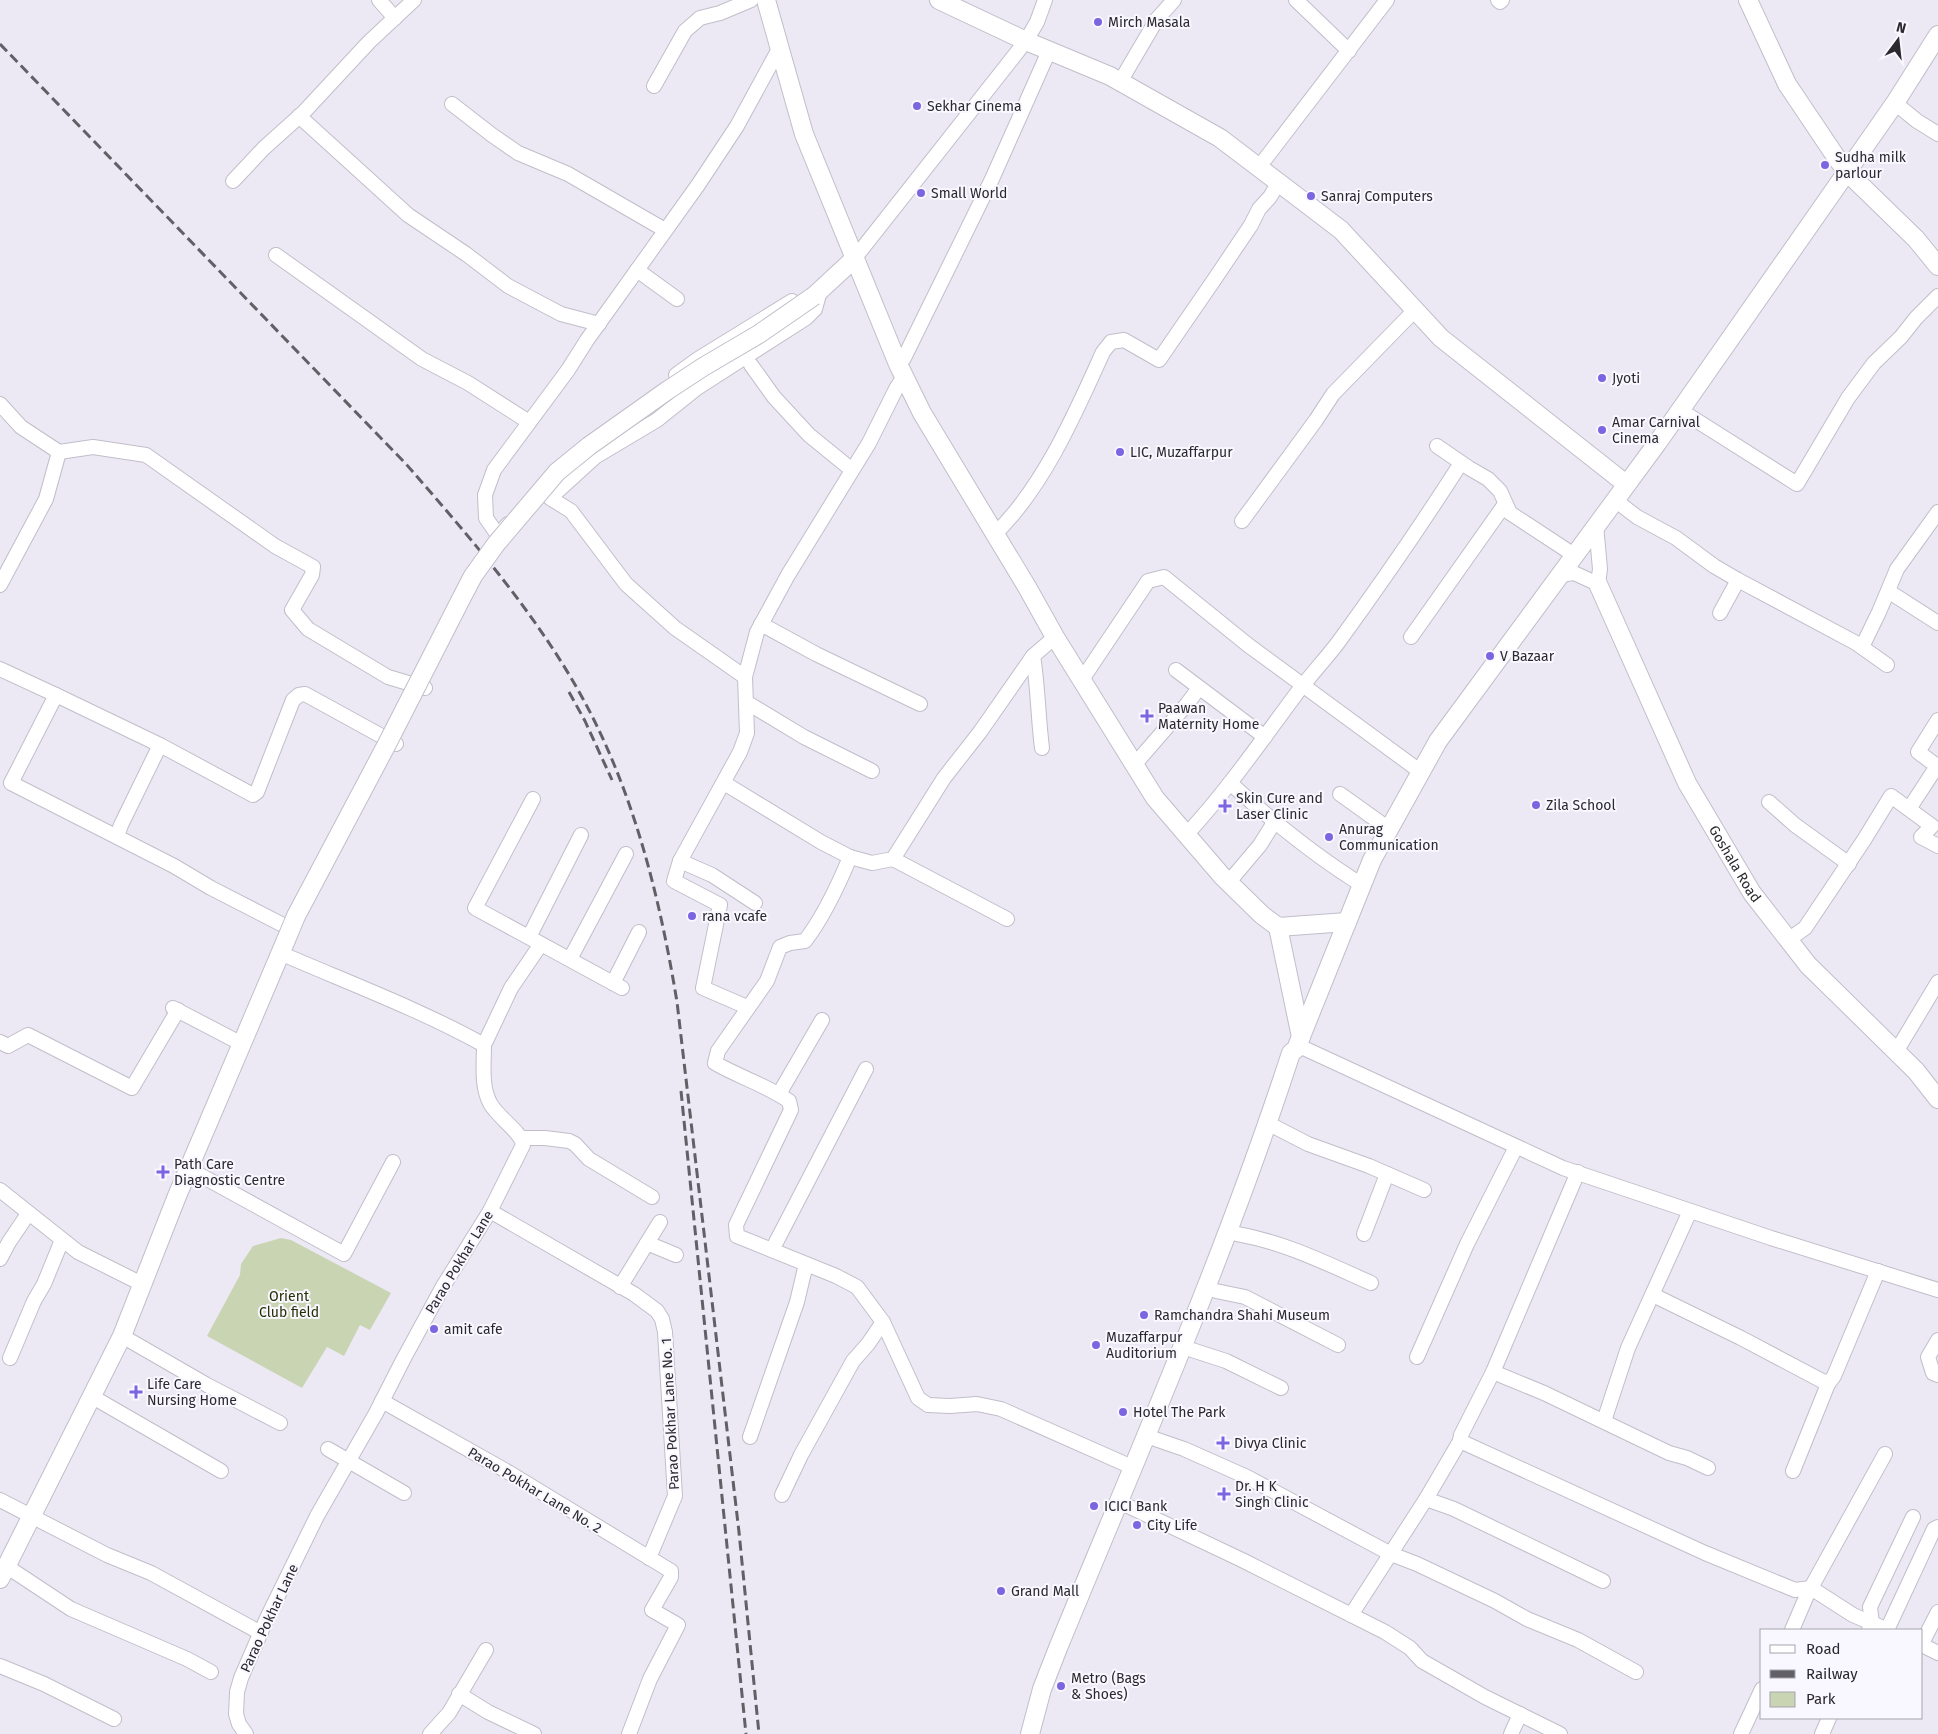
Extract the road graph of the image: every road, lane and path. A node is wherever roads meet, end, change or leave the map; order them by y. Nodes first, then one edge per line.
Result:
1 (379, 0) edge
2 (414, 0) edge
3 (751, 0) edge
4 (766, 0) edge
5 (939, 0) edge
6 (1045, 0) edge
7 (1174, 0) edge
8 (1296, 0) edge
9 (1387, 0) edge
10 (1498, 0) edge
11 (1502, 0) edge
12 (1748, 0) edge
13 (395, 18) junction
14 (1938, 35) edge
15 (1026, 41) junction
16 (780, 47) junction
17 (1349, 50) junction
18 (1049, 51) junction
19 (1120, 82) junction
20 (654, 86) dead end
21 (1895, 103) junction
22 (452, 104) dead end
23 (299, 116) junction
24 (1938, 134) edge
25 (1259, 167) junction
26 (1846, 171) junction
27 (233, 181) dead end
28 (1279, 182) junction
29 (665, 230) junction
30 (276, 255) dead end
31 (854, 259) junction
32 (1938, 266) edge
33 (637, 270) junction
34 (821, 290) junction
35 (1938, 296) edge
36 (677, 299) dead end
37 (1415, 310) junction
38 (599, 324) junction
39 (751, 365) dead end
40 (901, 371) junction
41 (0, 404) edge
42 (1680, 410) junction
43 (529, 422) junction
44 (1437, 446) dead end
45 (59, 452) junction
46 (1461, 463) junction
47 (852, 470) junction
48 (1626, 484) junction
49 (1615, 500) junction
50 (1506, 504) junction
51 (1938, 512) edge
52 (1242, 521) dead end
53 (1596, 526) junction
54 (995, 534) junction
55 (1574, 555) junction
56 (1560, 575) junction
57 (1738, 580) junction
58 (1598, 584) junction
59 (0, 585) edge
60 (1888, 591) junction
61 (1720, 613) dead end
62 (1938, 623) edge
63 (761, 624) junction
64 (1055, 637) junction
65 (1411, 638) dead end
66 (1862, 647) junction
67 (1033, 656) junction
68 (1887, 665) dead end
69 (0, 669) edge
70 (1176, 670) dead end
71 (745, 677) junction
72 (1083, 678) junction
73 (410, 683) junction
74 (1302, 686) junction
75 (426, 688) junction
76 (1198, 688) junction
77 (56, 695) junction
78 (746, 702) junction
79 (920, 704) dead end
80 (1938, 720) edge
81 (382, 736) junction
82 (1265, 737) junction
83 (396, 744) junction
84 (160, 745) junction
85 (1042, 748) dead end
86 (1135, 764) junction
87 (872, 771) dead end
88 (1421, 772) junction
89 (724, 783) junction
90 (1230, 783) junction
91 (1340, 794) dead end
92 (533, 799) dead end
93 (1769, 802) dead end
94 (1909, 809) junction
95 (1275, 821) junction
96 (1389, 829) junction
97 (581, 835) dead end
98 (1186, 835) junction
99 (118, 836) junction
100 (1938, 846) edge
101 (626, 854) dead end
102 (850, 857) junction
103 (894, 859) junction
104 (680, 860) junction
105 (1849, 864) junction
106 (1228, 883) junction
107 (1362, 885) junction
108 (755, 903) dead end
109 (1007, 919) dead end
110 (1347, 922) junction
111 (1278, 927) junction
112 (638, 932) dead end
113 (284, 940) junction
114 (535, 940) junction
115 (1788, 940) junction
116 (570, 959) junction
117 (1938, 982) edge
118 (747, 1007) junction
119 (822, 1020) dead end
120 (0, 1042) edge
121 (242, 1044) junction
122 (1298, 1044) junction
123 (484, 1045) junction
124 (1896, 1052) junction
125 (866, 1069) dead end
126 (779, 1094) junction
127 (1938, 1099) edge
128 (1275, 1127) junction
129 (522, 1138) junction
130 (1516, 1147) junction
131 (393, 1162) dead end
132 (189, 1169) junction
133 (1578, 1172) junction
134 (1387, 1174) junction
135 (0, 1190) edge
136 (1424, 1190) dead end
137 (652, 1196) dead end
138 (490, 1211) junction
139 (1690, 1211) junction
140 (28, 1214) junction
141 (660, 1222) dead end
142 (1237, 1234) junction
143 (1364, 1234) dead end
144 (62, 1240) junction
145 (647, 1243) junction
146 (772, 1250) junction
147 (676, 1255) dead end
148 (0, 1259) edge
149 (806, 1264) junction
150 (1878, 1271) junction
151 (1371, 1283) dead end
152 (142, 1284) junction
153 (620, 1287) junction
154 (1938, 1290) edge
155 (1216, 1291) junction
156 (1653, 1295) junction
157 (883, 1322) junction
158 (122, 1336) junction
159 (1938, 1340) edge
160 (1338, 1344) dead end
161 (1192, 1350) junction
162 (1417, 1357) dead end
163 (10, 1358) dead end
164 (1493, 1372) junction
165 (1938, 1375) edge
166 (1828, 1384) junction
167 (1282, 1388) dead end
168 (91, 1396) junction
169 (382, 1401) junction
170 (1604, 1421) junction
171 (280, 1423) dead end
172 (750, 1437) dead end
173 (1155, 1439) junction
174 (1460, 1441) junction
175 (328, 1449) dead end
176 (1885, 1454) dead end
177 (348, 1460) junction
178 (1132, 1467) junction
179 (1708, 1468) dead end
180 (221, 1471) dead end
181 (1793, 1471) dead end
182 (404, 1493) dead end
183 (782, 1495) dead end
184 (1426, 1499) junction
185 (0, 1500) edge
186 (1128, 1506) junction
187 (31, 1516) junction
188 (1913, 1517) dead end
189 (1938, 1527) edge
190 (1391, 1554) junction
191 (649, 1558) junction
192 (3, 1572) edge
193 (1603, 1581) dead end
194 (1811, 1588) junction
195 (1938, 1612) edge
196 (1352, 1616) junction
197 (1870, 1627) edge
198 (1792, 1629) edge
199 (1888, 1629) edge
200 (261, 1633) junction
201 (1923, 1642) edge
202 (1923, 1645) edge
203 (486, 1650) dead end
204 (1938, 1653) edge
205 (0, 1666) edge
206 (211, 1672) dead end
207 (1636, 1672) dead end
208 (1760, 1693) edge
209 (460, 1694) junction
210 (1520, 1714) junction
211 (114, 1719) dead end
212 (1829, 1719) edge
213 (246, 1734) edge
214 (430, 1734) edge
215 (534, 1734) edge
216 (629, 1734) edge
217 (1030, 1734) edge
218 (1040, 1734) edge
219 (1511, 1734) edge
220 (1560, 1734) edge
221 (1741, 1734) edge
222 (1822, 1734) edge

1 - 13 street
2 - 13 street
3 - 20 street
4 - 16 main road
5 - 15 main road
6 - 15 street
7 - 19 street
8 - 17 street
9 - 17 street
10 - 11 street
12 - 26 main road
13 - 23 street
14 - 21 main road
15 - 18 main road
15 - 31 street
16 - 29 street
16 - 31 main road
17 - 25 street
18 - 19 main road
18 - 40 street
19 - 25 main road
21 - 24 street
21 - 26 main road
22 - 29 street
23 - 27 street
23 - 38 street
25 - 28 main road
26 - 32 main road
26 - 42 main road
28 - 37 main road
28 - 54 street
29 - 33 street
30 - 43 street
31 - 34 main road
31 - 40 main road
33 - 36 street
33 - 38 street
34 - 43 street
34 - 71 street
34 - 113 main road, bridge
35 - 42 street
37 - 48 main road
37 - 52 street
38 - 43 street
39 - 47 street
40 - 47 street
40 - 54 main road
41 - 45 street
42 - 48 main road
44 - 46 street
45 - 59 street
45 - 73 street
46 - 50 street
46 - 74 street
47 - 63 street
48 - 49 main road
49 - 53 main road
49 - 57 street
50 - 55 street
50 - 65 street
51 - 60 street
53 - 55 main road
53 - 58 street
54 - 64 main road
55 - 56 main road
56 - 58 street
56 - 88 main road
57 - 61 street
57 - 66 street
58 - 115 main road, Goshala Road
60 - 62 street
60 - 66 street
63 - 71 street
63 - 79 street
64 - 67 street
64 - 72 main road
66 - 68 street
67 - 85 street
67 - 103 street
69 - 77 street
70 - 76 street
71 - 78 street
72 - 74 street
72 - 86 main road
73 - 75 street
73 - 75 street
73 - 81 street
74 - 82 street
74 - 88 street
75 - 83 street
76 - 82 street
76 - 86 street
77 - 84 street
77 - 99 street
78 - 87 street
78 - 89 street
80 - 94 street
81 - 83 street
81 - 84 street
81 - 113 street
82 - 90 street
83 - 113 street
84 - 99 street
86 - 98 main road
88 - 96 main road
89 - 102 street
89 - 104 street
90 - 95 street
90 - 98 street
91 - 96 street
92 - 114 street
93 - 105 street
94 - 100 street
94 - 105 street
95 - 106 street
95 - 107 street
96 - 107 main road
97 - 114 street
98 - 106 main road
99 - 113 street
101 - 116 street
102 - 103 street
102 - 118 street
103 - 109 street
104 - 108 street
104 - 118 street
105 - 115 street
106 - 111 main road
107 - 110 main road
110 - 111 main road
110 - 122 main road
111 - 122 main road
112 - 116 street
113 - 121 main road
113 - 123 street
114 - 116 street
114 - 123 street
115 - 124 main road, Goshala Road
117 - 124 street
118 - 126 street
119 - 126 street
120 - 121 street
121 - 132 main road
122 - 128 main road
122 - 130 street
122 - 178 main road
123 - 129 street
124 - 127 main road, Goshala Road
125 - 146 street
126 - 146 street
128 - 134 street
128 - 142 main road
129 - 137 street
129 - 138 street, Parao Pokhar Lane
130 - 133 street
130 - 162 street
131 - 132 street
132 - 152 main road
133 - 139 street
133 - 164 street
134 - 136 street
134 - 143 street
135 - 140 street
138 - 153 street, Parao Pokhar Lane No. 1
138 - 169 street, Parao Pokhar Lane
139 - 150 street
139 - 156 street
140 - 144 street
140 - 148 street
141 - 145 street
142 - 151 street
142 - 155 main road
144 - 152 street
144 - 163 street
145 - 147 street
145 - 153 street
146 - 149 street
149 - 157 street
149 - 172 street
150 - 154 street
150 - 166 street
152 - 158 main road
153 - 191 street, Parao Pokhar Lane No. 1
155 - 160 street
155 - 161 main road
156 - 166 street
156 - 170 street
157 - 178 street
157 - 183 street
158 - 168 main road
158 - 171 street
159 - 165 street
161 - 167 street
161 - 173 main road
164 - 170 street
164 - 174 street
166 - 181 street
168 - 180 street
168 - 187 main road
169 - 177 street, Parao Pokhar Lane
169 - 191 street, Parao Pokhar Lane No. 2
170 - 179 street
173 - 186 main road
173 - 190 street
174 - 184 street
174 - 194 street
175 - 177 street
176 - 194 street
177 - 182 street
177 - 200 street, Parao Pokhar Lane
178 - 217 main road
184 - 190 street
184 - 193 street
185 - 187 street
186 - 196 street
186 - 218 main road
187 - 192 main road
187 - 200 street
188 - 197 street
189 - 199 street
190 - 196 street
190 - 207 street
191 - 216 street, Parao Pokhar Lane No. 2
192 - 206 street
194 - 197 street
194 - 198 street
195 - 201 street
196 - 210 street
200 - 213 street, Parao Pokhar Lane
202 - 204 street
203 - 209 street
205 - 211 street
208 - 221 street
209 - 214 street
209 - 215 street
210 - 219 street
210 - 220 street
212 - 222 street

